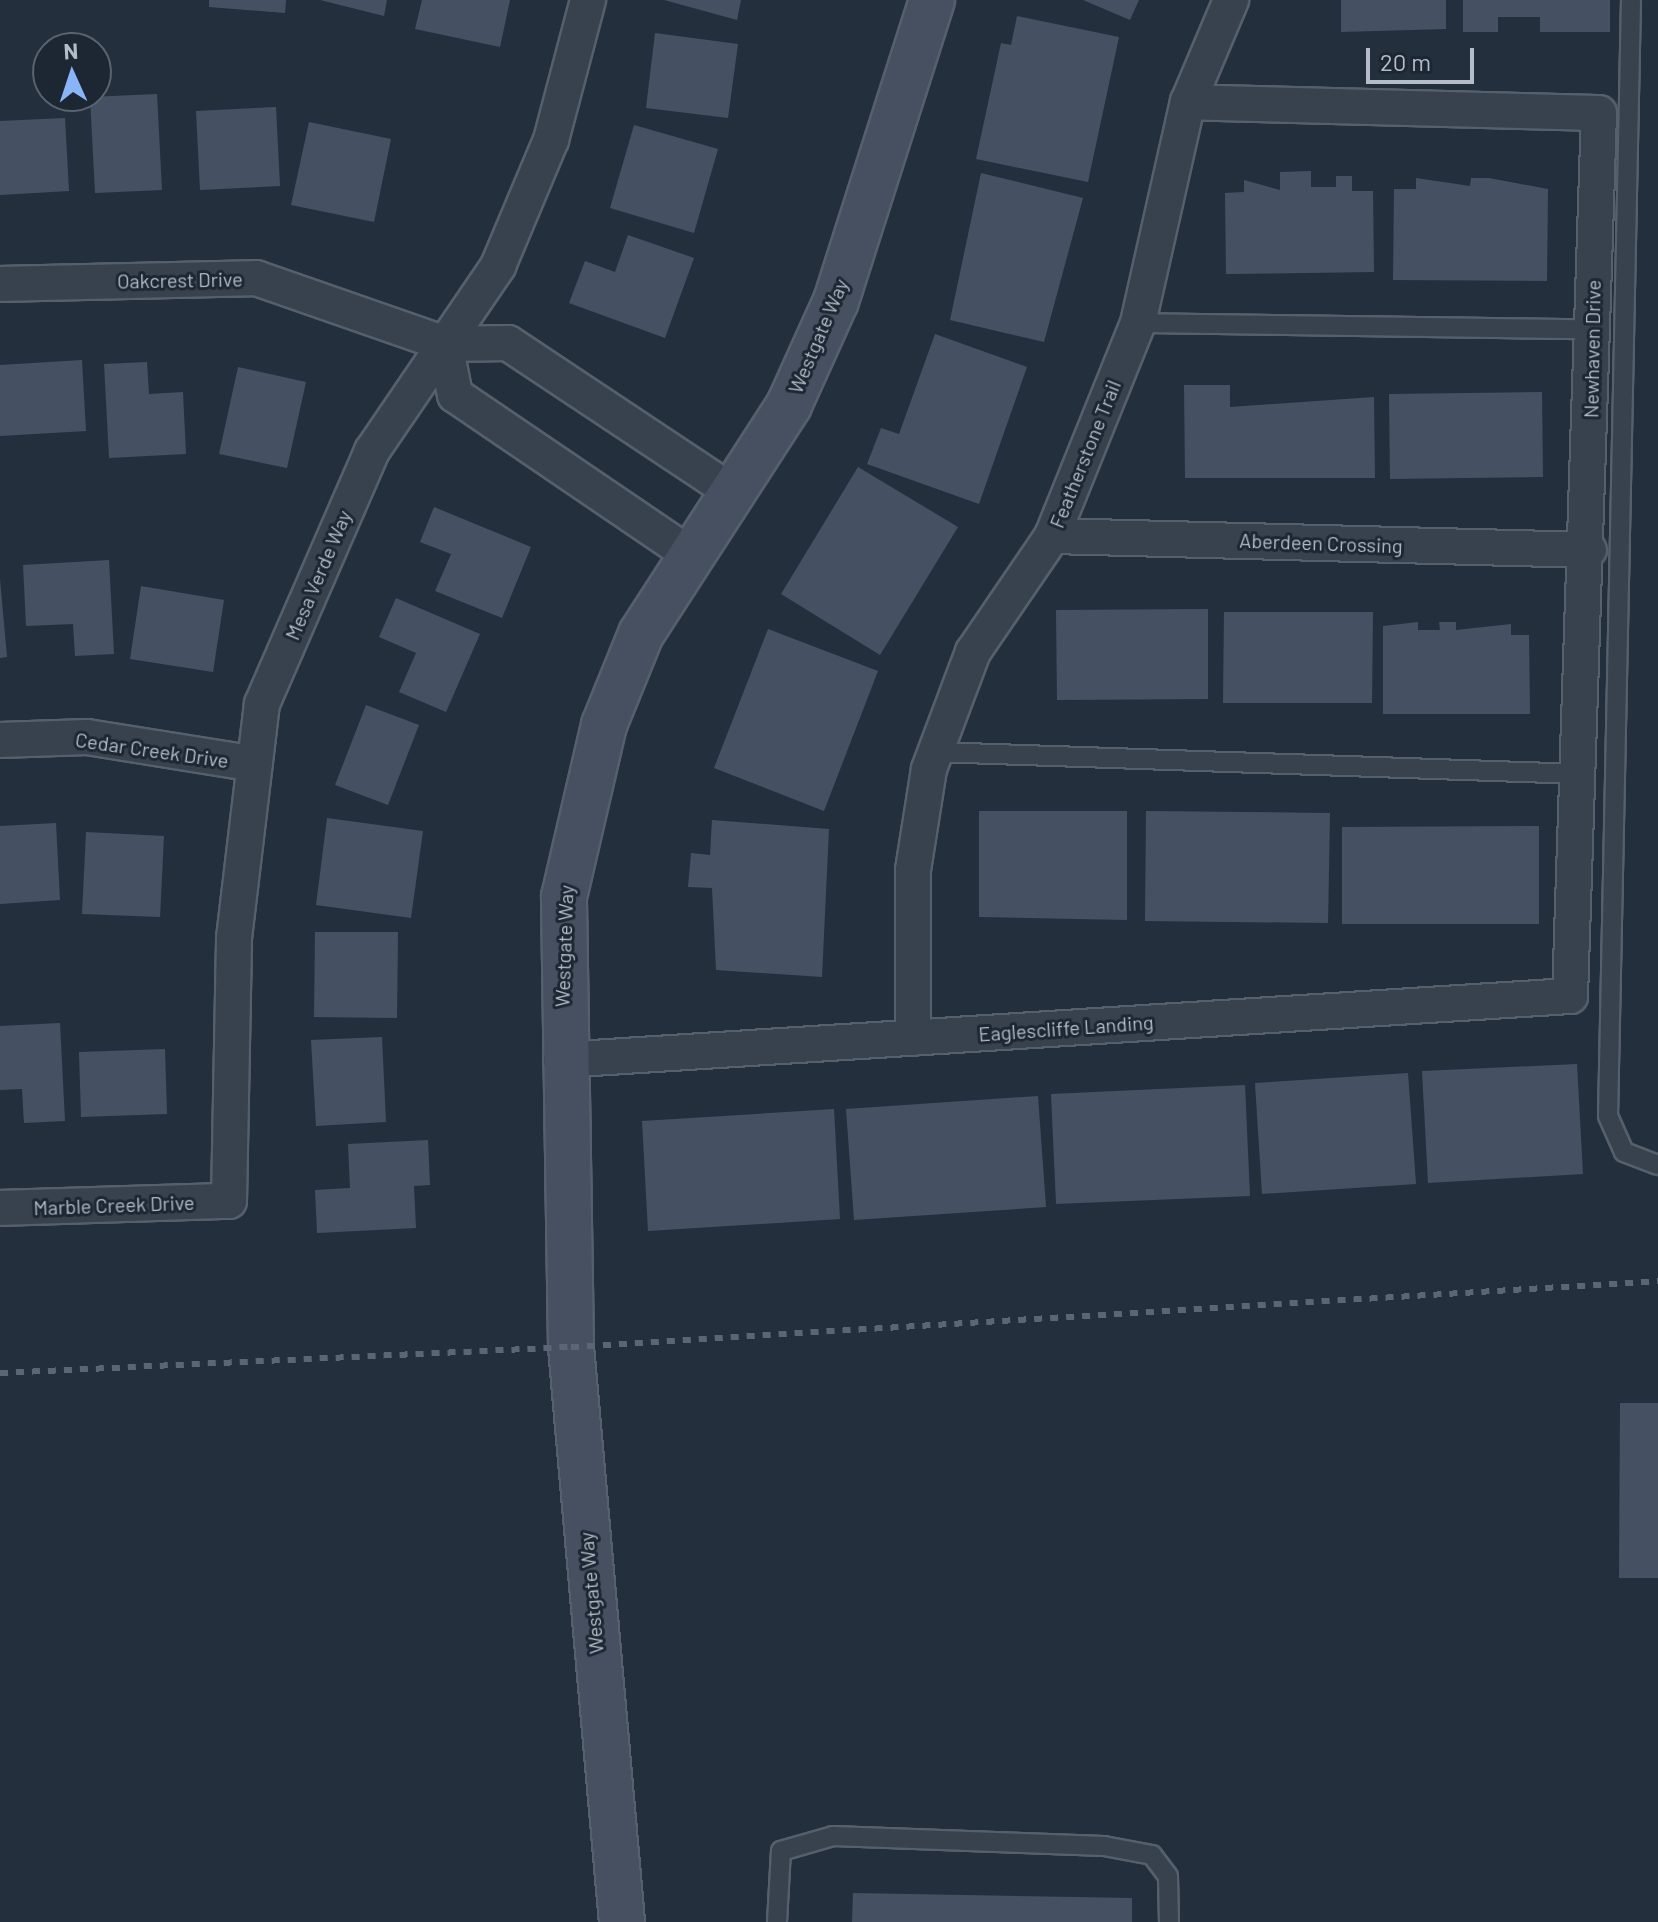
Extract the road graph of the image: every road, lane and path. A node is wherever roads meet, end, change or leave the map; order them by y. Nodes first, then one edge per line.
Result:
1 (588, 0) edge
2 (932, 0) edge
3 (1231, 0) edge
4 (1631, 0) edge
5 (1188, 102) junction
6 (0, 284) edge
7 (1138, 323) junction
8 (1591, 329) junction
9 (445, 344) junction
10 (731, 491) junction
11 (1052, 536) junction
12 (1589, 550) junction
13 (690, 555) junction
14 (0, 740) edge
15 (935, 752) junction
16 (255, 764) junction
17 (1580, 774) junction
18 (1570, 996) joint
19 (913, 1038) junction
20 (561, 1060) junction
21 (1658, 1165) edge
22 (229, 1201) joint
23 (0, 1208) edge
24 (622, 1922) edge
25 (777, 1922) edge
26 (1169, 1922) edge

1 - 9 street, Mesa Verde Way
2 - 10 street, Westgate Way
3 - 5 street, Featherstone Trail
4 - 21 lane
5 - 7 street, Featherstone Trail
5 - 8 street, Newhaven Drive
6 - 9 street, Oakcrest Drive
7 - 8 lane
7 - 11 street, Featherstone Trail
8 - 12 street, Newhaven Drive
9 - 10 street, Oakcrest Drive
9 - 13 street
9 - 16 street, Mesa Verde Way
10 - 13 street, Westgate Way
11 - 12 street, Aberdeen Crossing
11 - 15 street, Featherstone Trail
12 - 17 street, Newhaven Drive
13 - 20 street, Westgate Way
14 - 16 street, Cedar Creek Drive
15 - 17 lane
15 - 19 street, Featherstone Trail
16 - 22 street, Mesa Verde Way
17 - 18 street, Newhaven Drive
18 - 19 street, Eaglescliffe Landing
19 - 20 street, Eaglescliffe Landing
20 - 24 street, Westgate Way
22 - 23 street, Marble Creek Drive
25 - 26 lane

